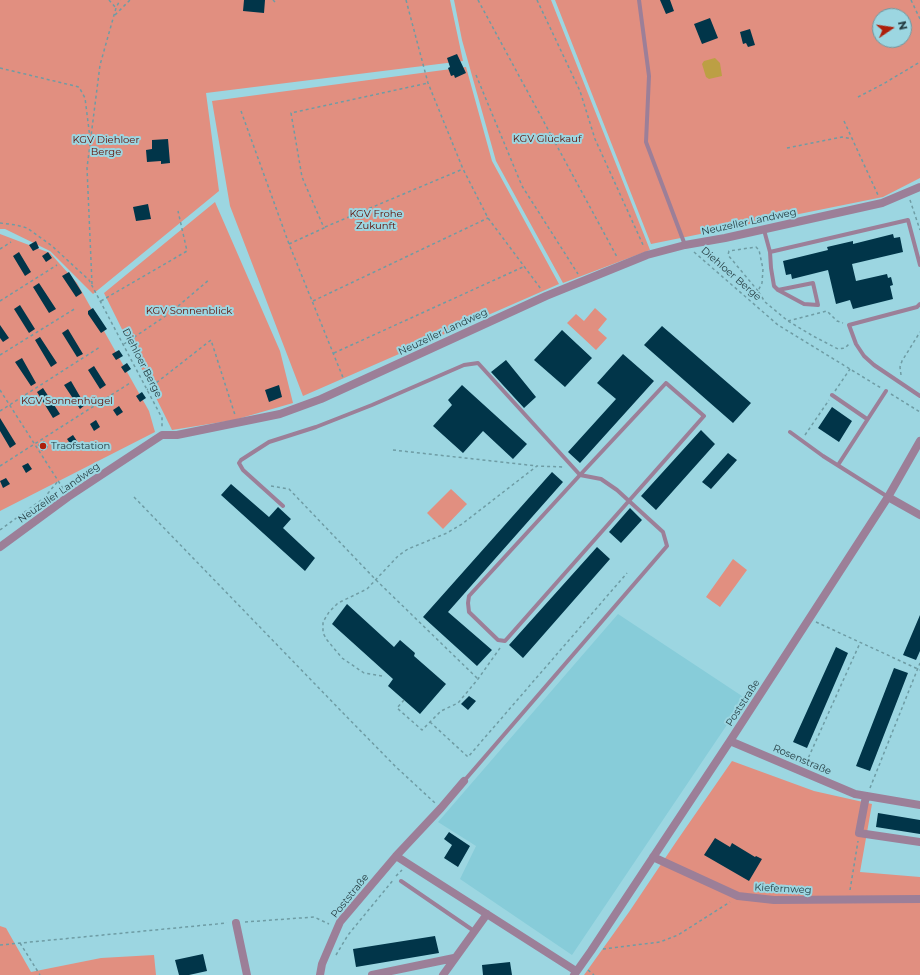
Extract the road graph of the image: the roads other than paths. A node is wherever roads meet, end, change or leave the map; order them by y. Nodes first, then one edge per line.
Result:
1 (639, 0) edge
2 (920, 187) edge
3 (764, 229) junction
4 (685, 245) junction
5 (770, 252) junction
6 (920, 265) edge
7 (778, 290) junction
8 (920, 304) edge
9 (886, 391) road end
10 (832, 395) road end
11 (920, 396) edge
12 (867, 419) junction
13 (790, 432) dead end
14 (920, 441) edge
15 (838, 465) junction
16 (580, 475) junction
17 (888, 497) junction
18 (628, 500) junction
19 (283, 506) dead end
20 (920, 515) edge
21 (0, 547) edge
22 (730, 741) junction
23 (464, 781) joint
24 (866, 796) junction
25 (920, 805) edge
26 (920, 842) edge
27 (396, 856) junction
28 (653, 858) junction
29 (401, 881) dead end
30 (920, 899) edge
31 (487, 914) junction
32 (236, 923) road end
33 (474, 931) junction
34 (454, 958) junction
35 (575, 973) edge
36 (247, 975) edge
37 (320, 975) edge
38 (372, 975) edge
39 (443, 975) edge

1 - 4 lane
2 - 3 street, Neuzeller Landweg
3 - 4 street, Neuzeller Landweg
3 - 5 lane
4 - 21 street, Neuzeller Landweg
5 - 6 lane
5 - 7 lane
7 - 7 lane
8 - 11 lane
9 - 12 lane
10 - 12 lane
12 - 15 lane
13 - 15 lane
14 - 17 street, Poststraße
15 - 17 lane
16 - 18 lane
16 - 18 lane
16 - 18 lane
16 - 19 lane
17 - 20 street
17 - 22 street, Poststraße
18 - 23 lane
22 - 24 street, Rosenstraße
22 - 28 street, Poststraße
23 - 27 street, Poststraße
24 - 25 street, Rosenstraße
24 - 26 street
27 - 31 street, Poststraße
27 - 37 street, Poststraße
28 - 30 street, Kiefernweg
28 - 35 street, Poststraße
29 - 33 lane
31 - 33 street
31 - 35 street, Poststraße
32 - 36 street
33 - 34 street
34 - 38 street
34 - 39 street

